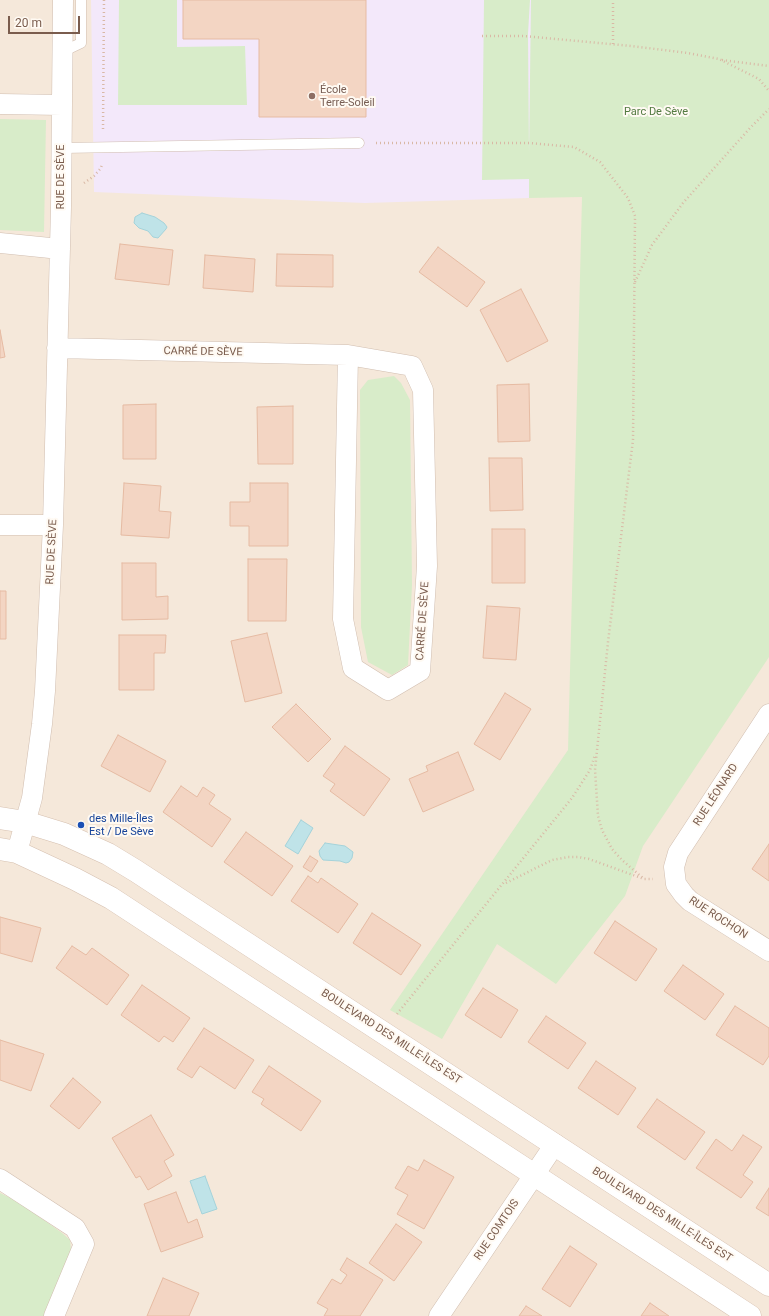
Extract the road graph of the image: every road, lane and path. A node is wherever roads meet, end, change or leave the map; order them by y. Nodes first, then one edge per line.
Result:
1 (63, 0) edge
2 (81, 0) edge
3 (104, 0) edge
4 (613, 0) edge
5 (482, 36) dead end
6 (613, 44) junction
7 (62, 52) junction
8 (719, 59) junction
9 (769, 66) edge
10 (769, 91) edge
11 (0, 104) edge
12 (62, 105) junction
13 (769, 109) edge
14 (359, 144) joint
15 (103, 147) junction
16 (62, 148) junction
17 (61, 203) junction
18 (0, 243) edge
19 (60, 249) junction
20 (634, 285) junction
21 (57, 348) junction
22 (348, 355) junction
23 (0, 525) edge
24 (53, 525) junction
25 (769, 714) edge
26 (596, 751) junction
27 (0, 818) edge
28 (26, 822) junction
29 (8, 850) edge
30 (674, 878) joint
31 (503, 884) junction
32 (769, 951) edge
33 (396, 1015) dead end
34 (555, 1144) junction
35 (534, 1175) junction
36 (0, 1179) edge
37 (769, 1284) edge
38 (54, 1316) edge
39 (439, 1316) edge
40 (750, 1316) edge

1 - 7 street, RUE DE SÈVE
2 - 7 lane
3 - 15 path
4 - 6 path
5 - 6 path
6 - 8 path
7 - 12 street, RUE DE SÈVE
8 - 9 path
8 - 10 path
11 - 12 street
12 - 16 street, RUE DE SÈVE
13 - 20 path
14 - 15 lane
14 - 20 path
15 - 16 lane
15 - 17 path
16 - 17 street, RUE DE SÈVE
17 - 19 street, RUE DE SÈVE
18 - 19 street
19 - 21 street, RUE DE SÈVE
20 - 26 path
21 - 22 street, CARRÉ DE SÈVE
21 - 24 street, RUE DE SÈVE
22 - 22 street, CARRÉ DE SÈVE
23 - 24 street
24 - 28 street, RUE DE SÈVE
25 - 30 street, RUE LÉONARD
26 - 31 path
26 - 31 path
27 - 28 street, BOULEVARD DES MILLE-ÎLES EST
28 - 29 street, RUE DE SÈVE
28 - 34 street, BOULEVARD DES MILLE-ÎLES EST
29 - 35 street
30 - 32 street, RUE ROCHON
31 - 33 path
34 - 35 street, RUE COMTOIS
34 - 37 street, BOULEVARD DES MILLE-ÎLES EST
35 - 39 street, RUE COMTOIS
35 - 40 street
36 - 38 street

